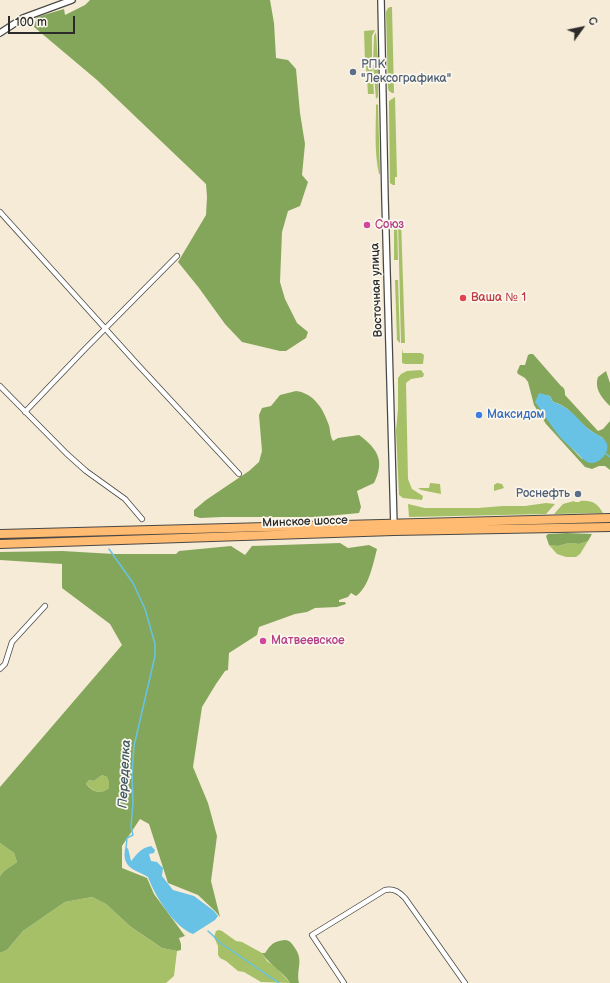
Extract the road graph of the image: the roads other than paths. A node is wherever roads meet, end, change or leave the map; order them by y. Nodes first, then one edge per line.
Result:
1 (72, 0) edge
2 (381, 0) edge
3 (0, 33) edge
4 (0, 212) edge
5 (176, 256) dead end
6 (105, 329) junction
7 (0, 386) edge
8 (25, 412) junction
9 (239, 474) dead end
10 (610, 518) edge
11 (142, 519) dead end
12 (394, 527) junction
13 (610, 527) edge
14 (0, 534) edge
15 (0, 544) edge
16 (45, 606) dead end
17 (0, 669) edge
18 (344, 983) edge
19 (465, 983) edge

1 - 3 street
2 - 12 street, Восточная улица
4 - 6 street
5 - 6 street
6 - 8 street
6 - 9 street
7 - 8 street
8 - 11 street
10 - 12 highway, Минское шоссе
12 - 13 highway, Минское шоссе
12 - 14 highway, Минское шоссе
12 - 15 highway, Минское шоссе
16 - 17 street
18 - 19 street

